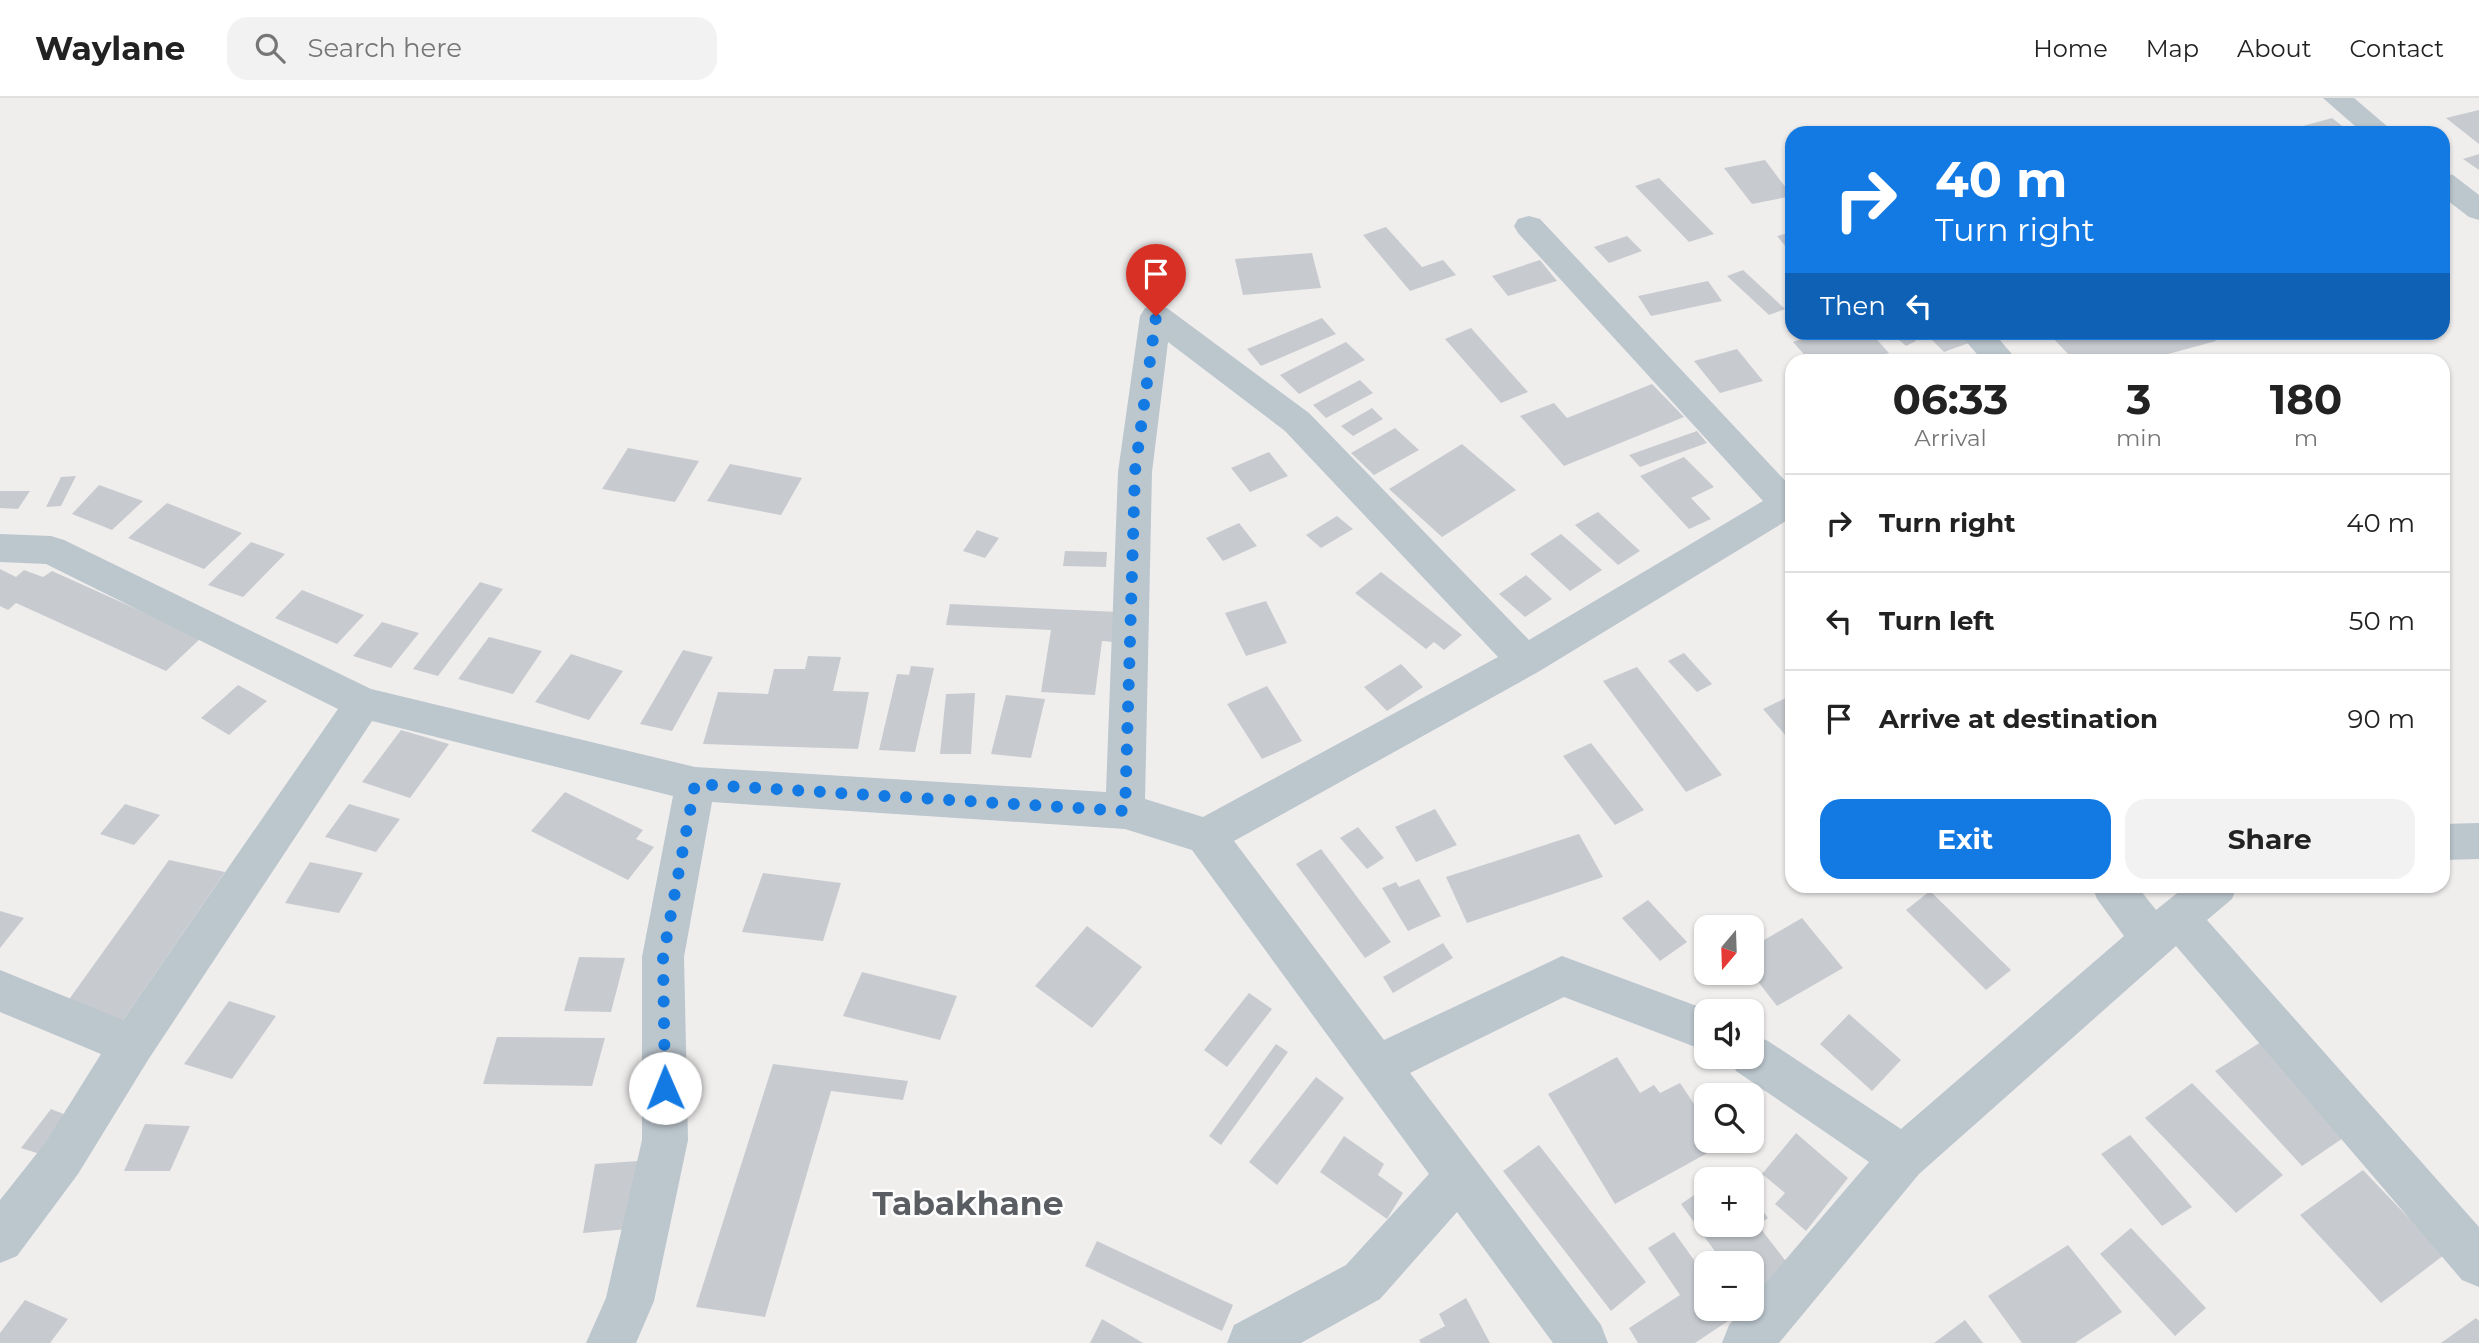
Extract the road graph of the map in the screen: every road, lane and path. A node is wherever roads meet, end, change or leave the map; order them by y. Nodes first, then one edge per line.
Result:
1 (2337, 98) edge
2 (2372, 126) edge
3 (2450, 187) edge
4 (2479, 210) edge
5 (1529, 226) dead end
6 (1981, 340) edge
7 (1995, 354) edge
8 (1785, 500) edge
9 (1785, 508) edge
10 (0, 548) edge
11 (1525, 661) junction
12 (363, 703) junction
13 (695, 784) junction
14 (1125, 811) junction
15 (1206, 836) junction
16 (2479, 841) edge
17 (2450, 842) edge
18 (2121, 893) edge
19 (2208, 893) edge
20 (2165, 928) junction
21 (0, 991) edge
22 (1694, 1026) edge
23 (132, 1045) junction
24 (1764, 1064) edge
25 (1379, 1065) junction
26 (1903, 1158) junction
27 (1460, 1174) junction
28 (0, 1239) edge
29 (2479, 1263) edge
30 (611, 1343) edge
31 (1252, 1343) edge
32 (1583, 1343) edge
33 (1747, 1343) edge

1 - 2 street
3 - 4 street
5 - 8 street
6 - 7 street
9 - 11 street
10 - 12 street
11 - 14 street
11 - 15 street
12 - 13 street
12 - 23 street
13 - 14 street
13 - 30 street
14 - 15 street
15 - 25 street
16 - 17 street
18 - 20 street
19 - 20 street
20 - 26 street
20 - 29 street
21 - 23 street
22 - 25 street
23 - 28 street
24 - 26 street
25 - 27 street
26 - 33 street
27 - 31 street
27 - 32 street

